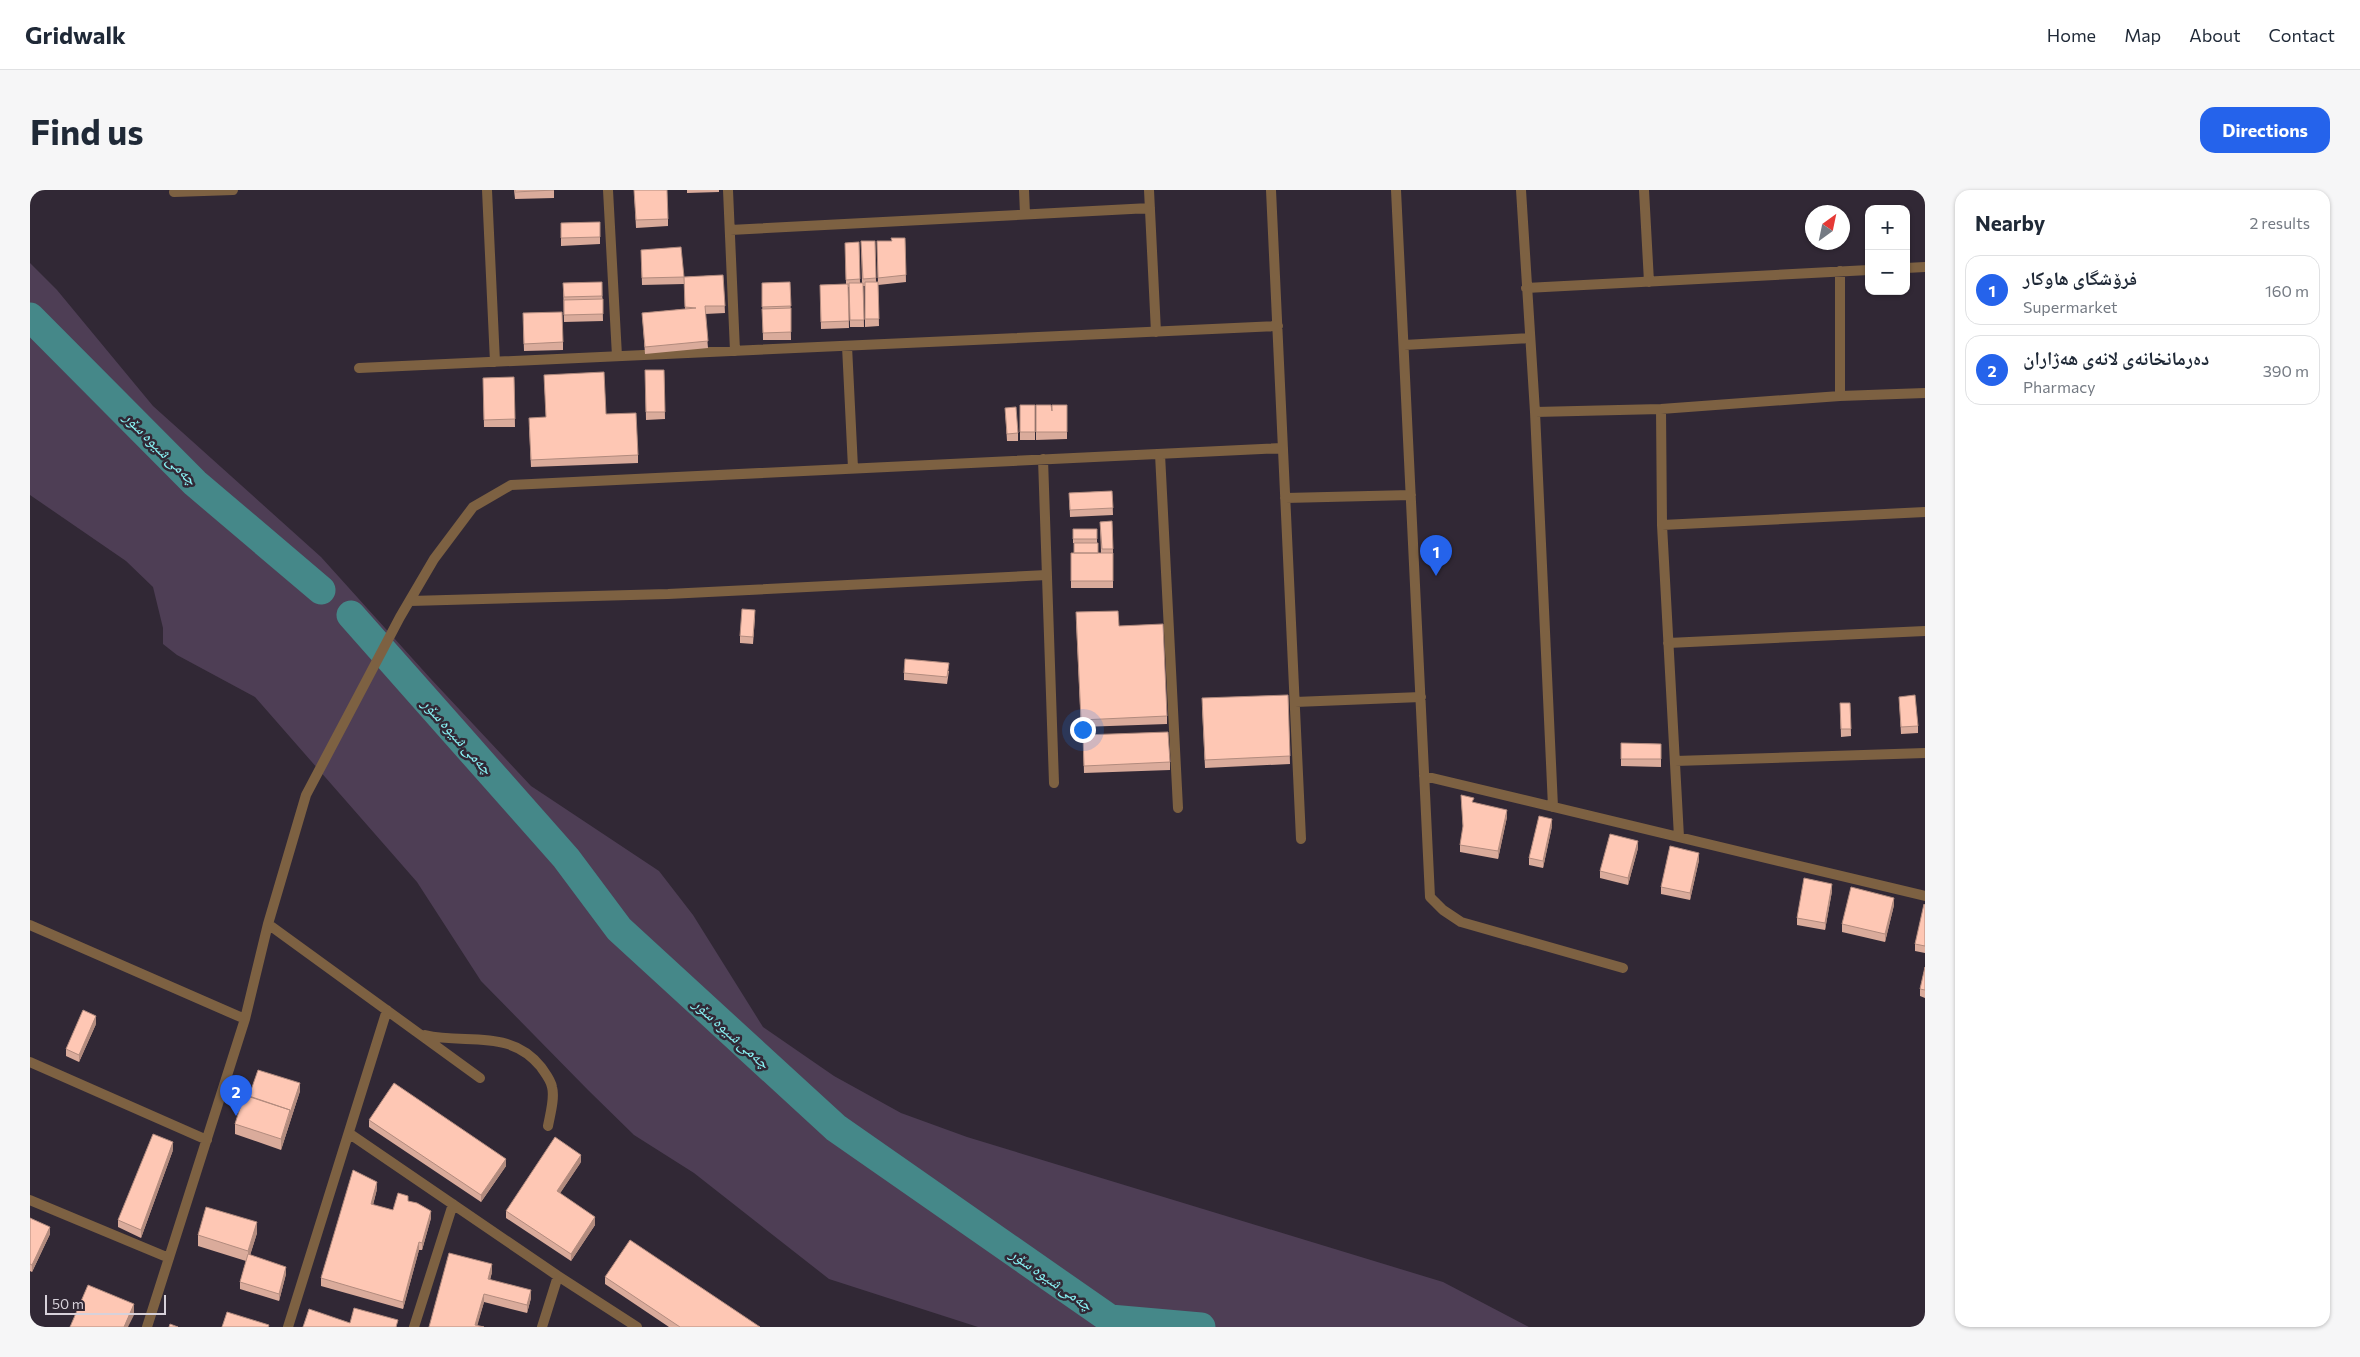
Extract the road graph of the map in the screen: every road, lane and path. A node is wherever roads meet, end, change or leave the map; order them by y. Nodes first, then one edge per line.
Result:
1 (233, 190) edge
2 (487, 190) edge
3 (608, 190) edge
4 (728, 190) edge
5 (1024, 190) edge
6 (1149, 190) edge
7 (1272, 190) edge
8 (1396, 190) edge
9 (1521, 190) edge
10 (1644, 190) edge
11 (174, 192) dead end
12 (1150, 208) junction
13 (1025, 214) junction
14 (730, 230) junction
15 (1925, 267) edge
16 (1910, 268) edge
17 (1865, 270) edge
18 (1840, 272) junction
19 (1649, 282) junction
20 (1526, 288) junction
21 (1278, 326) junction
22 (1156, 332) junction
23 (1529, 338) junction
24 (1404, 345) junction
25 (847, 346) junction
26 (735, 351) junction
27 (617, 356) junction
28 (495, 362) junction
29 (359, 368) dead end
30 (1925, 393) edge
31 (1840, 396) junction
32 (1662, 409) junction
33 (1535, 412) junction
34 (1283, 448) junction
35 (1160, 454) junction
36 (1043, 459) junction
37 (853, 468) junction
38 (1411, 495) junction
39 (1285, 498) junction
40 (1925, 512) edge
41 (1662, 525) junction
42 (1047, 575) junction
43 (410, 600) junction
44 (1925, 631) edge
45 (1668, 643) junction
46 (1421, 697) junction
47 (1295, 702) junction
48 (1925, 753) edge
49 (1675, 761) junction
50 (1424, 776) junction
51 (1054, 783) dead end
52 (1553, 807) junction
53 (1178, 808) dead end
54 (1679, 837) junction
55 (1301, 839) dead end
56 (1925, 896) edge
57 (268, 924) junction
58 (30, 925) edge
59 (1623, 968) dead end
60 (386, 1010) junction
61 (245, 1019) junction
62 (419, 1033) junction
63 (30, 1062) edge
64 (480, 1078) dead end
65 (548, 1126) dead end
66 (350, 1134) junction
67 (207, 1140) junction
68 (30, 1200) edge
69 (453, 1204) junction
70 (169, 1258) junction
71 (558, 1276) junction
72 (147, 1327) edge
73 (288, 1327) edge
74 (414, 1327) edge
75 (542, 1327) edge
76 (637, 1327) edge

1 - 11 street
2 - 28 street
3 - 27 street
4 - 14 street
5 - 13 street
6 - 12 street
7 - 21 street
8 - 24 street
9 - 20 street
10 - 19 street
12 - 13 street
12 - 22 street
13 - 14 street
14 - 26 street
15 - 16 street
17 - 18 street
18 - 19 street
18 - 31 street
19 - 20 street
20 - 23 street
21 - 22 street
21 - 34 street
22 - 25 street
23 - 24 street
23 - 33 street
24 - 38 street
25 - 26 street
25 - 37 street
26 - 27 street
27 - 28 street
28 - 29 street
30 - 31 street
31 - 32 street
32 - 33 street
32 - 41 street
33 - 52 street
34 - 35 street
34 - 39 street
35 - 36 street
35 - 53 street
36 - 37 street
36 - 42 street
37 - 43 street
38 - 39 street
38 - 46 street
39 - 47 street
40 - 41 street
41 - 45 street
42 - 43 street
42 - 51 street
43 - 57 street
44 - 45 street
45 - 49 street
46 - 47 street
46 - 50 street
47 - 55 street
48 - 49 street
49 - 54 street
50 - 52 street
50 - 59 street
52 - 54 street
54 - 56 street
57 - 60 street
57 - 61 street
58 - 61 street
60 - 62 street
60 - 66 street
61 - 67 street
62 - 64 street
62 - 65 street
63 - 67 street
66 - 69 street
66 - 73 street
67 - 70 street
68 - 70 street
69 - 71 street
69 - 74 street
70 - 72 street
71 - 75 street
71 - 76 street

